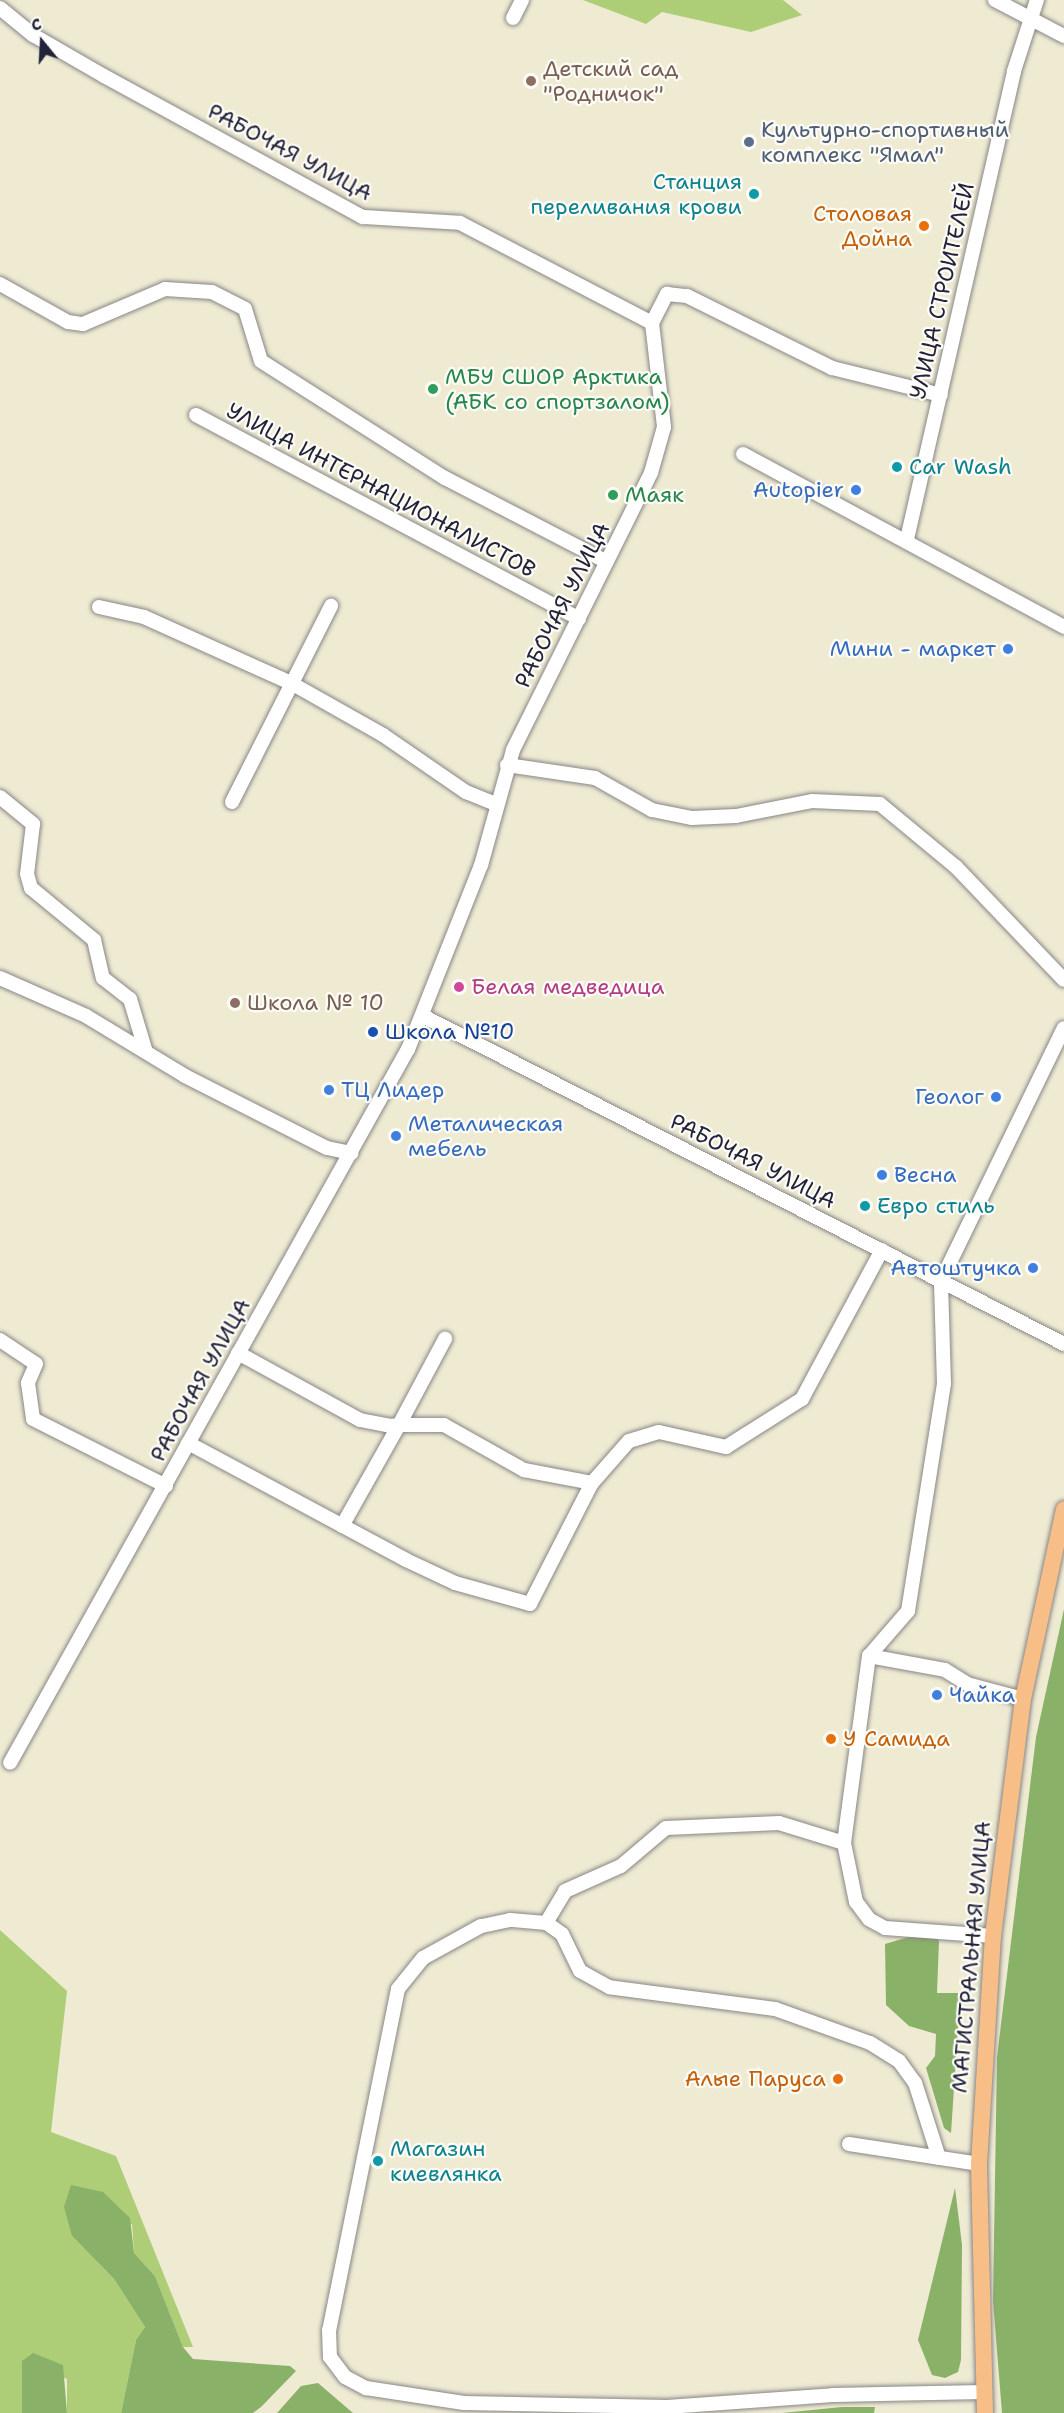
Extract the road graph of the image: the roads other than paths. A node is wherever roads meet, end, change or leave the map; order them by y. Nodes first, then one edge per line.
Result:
1 (522, 0) edge
2 (995, 0) edge
3 (1037, 0) edge
4 (0, 8) edge
5 (1028, 17) junction
6 (513, 18) dead end
7 (1064, 36) edge
8 (0, 284) edge
9 (651, 323) junction
10 (941, 395) junction
11 (196, 415) dead end
12 (743, 454) dead end
13 (907, 539) junction
14 (607, 562) junction
15 (331, 606) dead end
16 (99, 607) dead end
17 (579, 619) junction
18 (1064, 627) edge
19 (291, 683) junction
20 (507, 765) junction
21 (0, 797) edge
22 (231, 802) dead end
23 (496, 804) junction
24 (0, 978) edge
25 (1064, 980) edge
26 (423, 1016) junction
27 (1064, 1028) edge
28 (146, 1052) junction
29 (351, 1153) junction
30 (882, 1250) junction
31 (941, 1281) junction
32 (445, 1339) dead end
33 (0, 1340) edge
34 (1064, 1344) edge
35 (238, 1353) junction
36 (399, 1425) junction
37 (188, 1443) junction
38 (592, 1484) junction
39 (166, 1485) junction
40 (1064, 1509) edge
41 (342, 1526) junction
42 (869, 1656) junction
43 (1023, 1699) junction
44 (10, 1762) dead end
45 (844, 1843) junction
46 (546, 1923) junction
47 (993, 1936) junction
48 (849, 2144) dead end
49 (939, 2158) junction
50 (979, 2164) junction
51 (984, 2391) junction
52 (592, 2411) edge
53 (985, 2413) edge

1 - 6 street
2 - 5 street
3 - 5 street, УЛИЦА СТРОИТЕЛЕЙ
4 - 9 street, РАБОЧАЯ УЛИЦА
5 - 7 street
5 - 10 street, УЛИЦА СТРОИТЕЛЕЙ
8 - 14 street
9 - 10 street
9 - 14 street, РАБОЧАЯ УЛИЦА
10 - 13 street, УЛИЦА СТРОИТЕЛЕЙ
11 - 17 street, УЛИЦА ИНТЕРНАЦИОНАЛИСТОВ
12 - 13 street
13 - 18 street
14 - 17 street, РАБОЧАЯ УЛИЦА
15 - 19 street
16 - 19 street
17 - 20 street, РАБОЧАЯ УЛИЦА
19 - 22 street
19 - 23 street
20 - 23 street, РАБОЧАЯ УЛИЦА
20 - 25 street
21 - 28 street
23 - 26 street, РАБОЧАЯ УЛИЦА
24 - 28 street
26 - 29 street, РАБОЧАЯ УЛИЦА
26 - 30 street, РАБОЧАЯ УЛИЦА
27 - 31 street
28 - 29 street
29 - 35 street, РАБОЧАЯ УЛИЦА
30 - 31 street, РАБОЧАЯ УЛИЦА
30 - 38 street
31 - 34 street, РАБОЧАЯ УЛИЦА
31 - 42 street
32 - 36 street
33 - 39 street
35 - 36 street
35 - 37 street, РАБОЧАЯ УЛИЦА
36 - 38 street
36 - 41 street
37 - 39 street, РАБОЧАЯ УЛИЦА
37 - 41 street
38 - 41 street
39 - 44 street, РАБОЧАЯ УЛИЦА
40 - 43 main road, МАГИСТРАЛЬНАЯ УЛИЦА
42 - 43 street
42 - 45 street
43 - 47 main road, МАГИСТРАЛЬНАЯ УЛИЦА
45 - 46 street
45 - 47 street
46 - 49 street
46 - 52 street
47 - 50 main road, МАГИСТРАЛЬНАЯ УЛИЦА
48 - 49 street
49 - 50 street
50 - 51 main road, МАГИСТРАЛЬНАЯ УЛИЦА
51 - 52 street
51 - 53 main road, МАГИСТРАЛЬНАЯ УЛИЦА

